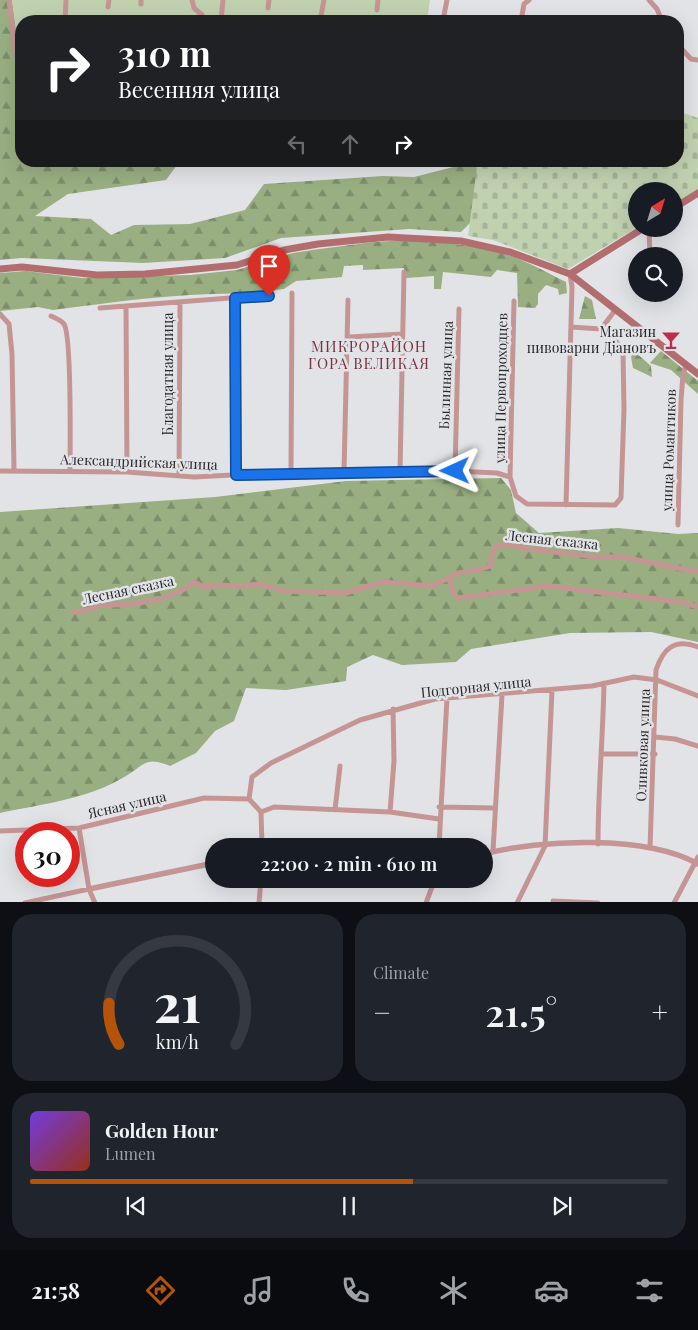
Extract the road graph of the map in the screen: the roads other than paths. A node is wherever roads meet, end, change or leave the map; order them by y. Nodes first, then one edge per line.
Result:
1 (9, 0) edge
2 (66, 0) edge
3 (109, 0) edge
4 (223, 0) edge
5 (269, 0) edge
6 (324, 0) edge
7 (378, 0) edge
8 (447, 0) edge
9 (529, 0) edge
10 (650, 0) edge
11 (192, 1) edge
12 (108, 7) dead end
13 (268, 8) dead end
14 (377, 10) dead end
15 (66, 15) edge
16 (202, 15) dead end
17 (222, 15) edge
18 (321, 15) edge
19 (444, 15) edge
20 (522, 15) edge
21 (659, 15) edge
22 (15, 47) edge
23 (684, 52) edge
24 (698, 60) edge
25 (697, 196) edge
26 (683, 203) edge
27 (628, 238) edge
28 (0, 269) edge
29 (404, 272) dead end
30 (570, 274) junction
31 (292, 293) dead end
32 (269, 296) dead end
33 (235, 298) junction
34 (348, 300) dead end
35 (514, 301) dead end
36 (180, 303) junction
37 (126, 307) junction
38 (100, 308) dead end
39 (459, 309) dead end
40 (616, 309) junction
41 (0, 314) edge
42 (51, 316) dead end
43 (571, 327) junction
44 (600, 329) junction
45 (402, 334) junction
46 (349, 337) junction
47 (686, 365) junction
48 (698, 374) edge
49 (14, 470) junction
50 (70, 471) junction
51 (455, 471) junction
52 (0, 472) edge
53 (127, 472) junction
54 (291, 472) junction
55 (344, 472) junction
56 (400, 472) junction
57 (236, 475) junction
58 (179, 476) junction
59 (510, 477) junction
60 (566, 505) junction
61 (678, 525) dead end
62 (698, 572) edge
63 (449, 578) junction
64 (698, 607) edge
65 (73, 612) dead end
66 (698, 647) edge
67 (657, 680) junction
68 (604, 683) junction
69 (552, 690) junction
70 (502, 695) junction
71 (698, 696) edge
72 (447, 698) junction
73 (393, 709) junction
74 (655, 737) junction
75 (698, 746) edge
76 (603, 754) junction
77 (655, 754) junction
78 (340, 766) dead end
79 (250, 799) junction
80 (439, 807) junction
81 (494, 808) junction
82 (335, 810) junction
83 (261, 812) junction
84 (390, 812) junction
85 (439, 819) junction
86 (80, 828) edge
87 (15, 830) edge
88 (0, 831) edge
89 (80, 834) edge
90 (262, 838) edge
91 (439, 838) edge
92 (598, 844) junction
93 (545, 846) junction
94 (650, 848) junction
95 (494, 852) joint
96 (697, 861) edge
97 (205, 865) edge
98 (89, 888) junction
99 (260, 888) edge
100 (431, 888) edge
101 (553, 901) dead end
102 (25, 902) edge
103 (95, 902) edge
104 (259, 902) edge
105 (426, 902) edge
106 (517, 902) edge
107 (598, 902) edge
108 (674, 902) edge

1 - 22 street
2 - 15 street
3 - 12 street
4 - 17 street
5 - 13 street
6 - 18 street
7 - 14 street
8 - 19 street
9 - 20 street
10 - 21 street
11 - 16 street
23 - 24 street
25 - 26 main road
27 - 30 main road
28 - 30 main road
29 - 45 street
30 - 40 main road
30 - 43 street
31 - 54 street
32 - 33 street
33 - 36 street
33 - 57 street
34 - 46 street
35 - 59 street, улица Первопроходцев
36 - 37 street
36 - 58 street, Благодатная улица
37 - 38 street
37 - 53 street
39 - 51 street, Былинная улица
40 - 44 street
40 - 47 main road
41 - 49 street
42 - 50 street
43 - 44 street
43 - 60 street
44 - 60 street
45 - 46 street
45 - 56 street
46 - 55 street
47 - 48 main road
47 - 61 street, улица Романтиков
49 - 50 street, Александрийская улица
49 - 52 street, Александрийская улица
50 - 53 street, Александрийская улица
51 - 56 street, Александрийская улица
51 - 59 street, Александрийская улица
53 - 58 street, Александрийская улица
54 - 55 street, Александрийская улица
54 - 57 street, Александрийская улица
55 - 56 street, Александрийская улица
57 - 58 street, Александрийская улица
59 - 60 street
62 - 63 street, Лесная сказка
63 - 64 street
63 - 65 street, Лесная сказка
66 - 67 street, Оливковая улица
67 - 68 street, Подгорная улица
67 - 71 street, Подгорная улица
67 - 74 street, Оливковая улица
68 - 69 street, Подгорная улица
68 - 76 street
69 - 70 street, Подгорная улица
69 - 93 street
70 - 72 street, Подгорная улица
70 - 81 street
72 - 73 street, Подгорная улица
72 - 80 street
73 - 79 street, Подгорная улица
73 - 84 street
74 - 75 street
74 - 77 street, Оливковая улица
76 - 77 street
76 - 92 street
77 - 94 street, Оливковая улица
78 - 82 street
79 - 83 street
79 - 86 street, Ясная улица
80 - 81 street
80 - 85 street
81 - 95 street
82 - 83 street
82 - 84 street
83 - 90 street
84 - 85 street
85 - 91 street
87 - 88 street, Ясная улица
89 - 98 street
92 - 93 street
92 - 94 street
93 - 95 street
93 - 106 street
94 - 96 street
96 - 108 street
97 - 98 street
98 - 102 street
98 - 103 street
99 - 104 street
100 - 105 street
101 - 107 street

